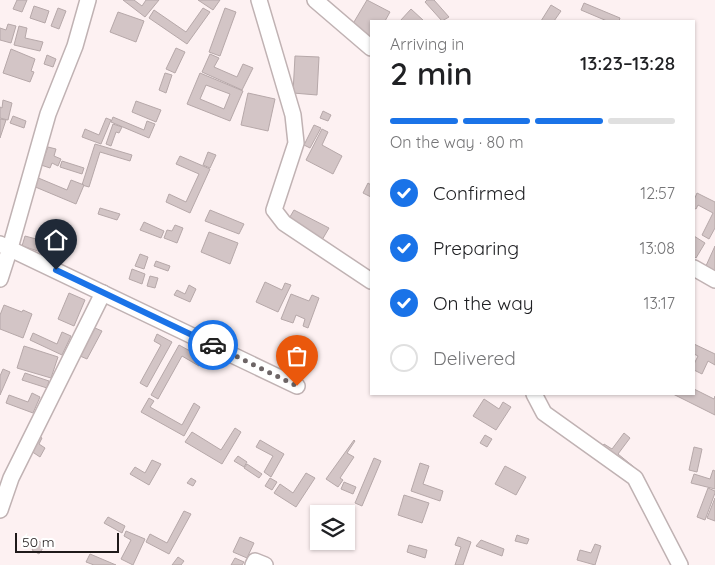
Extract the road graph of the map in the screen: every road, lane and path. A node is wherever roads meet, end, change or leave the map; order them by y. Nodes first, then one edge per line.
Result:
1 (88, 0) edge
2 (259, 0) edge
3 (314, 0) edge
4 (370, 47) edge
5 (5, 246) edge
6 (695, 269) edge
7 (0, 278) edge
8 (370, 280) edge
9 (715, 280) edge
10 (103, 293) junction
11 (297, 386) dead end
12 (535, 395) edge
13 (0, 510) edge
14 (253, 565) edge
15 (265, 565) edge
16 (680, 565) edge

1 - 5 street
2 - 8 street
3 - 4 street
5 - 7 street
5 - 10 street
6 - 9 street
10 - 11 street
10 - 13 street
12 - 16 street
14 - 15 street

